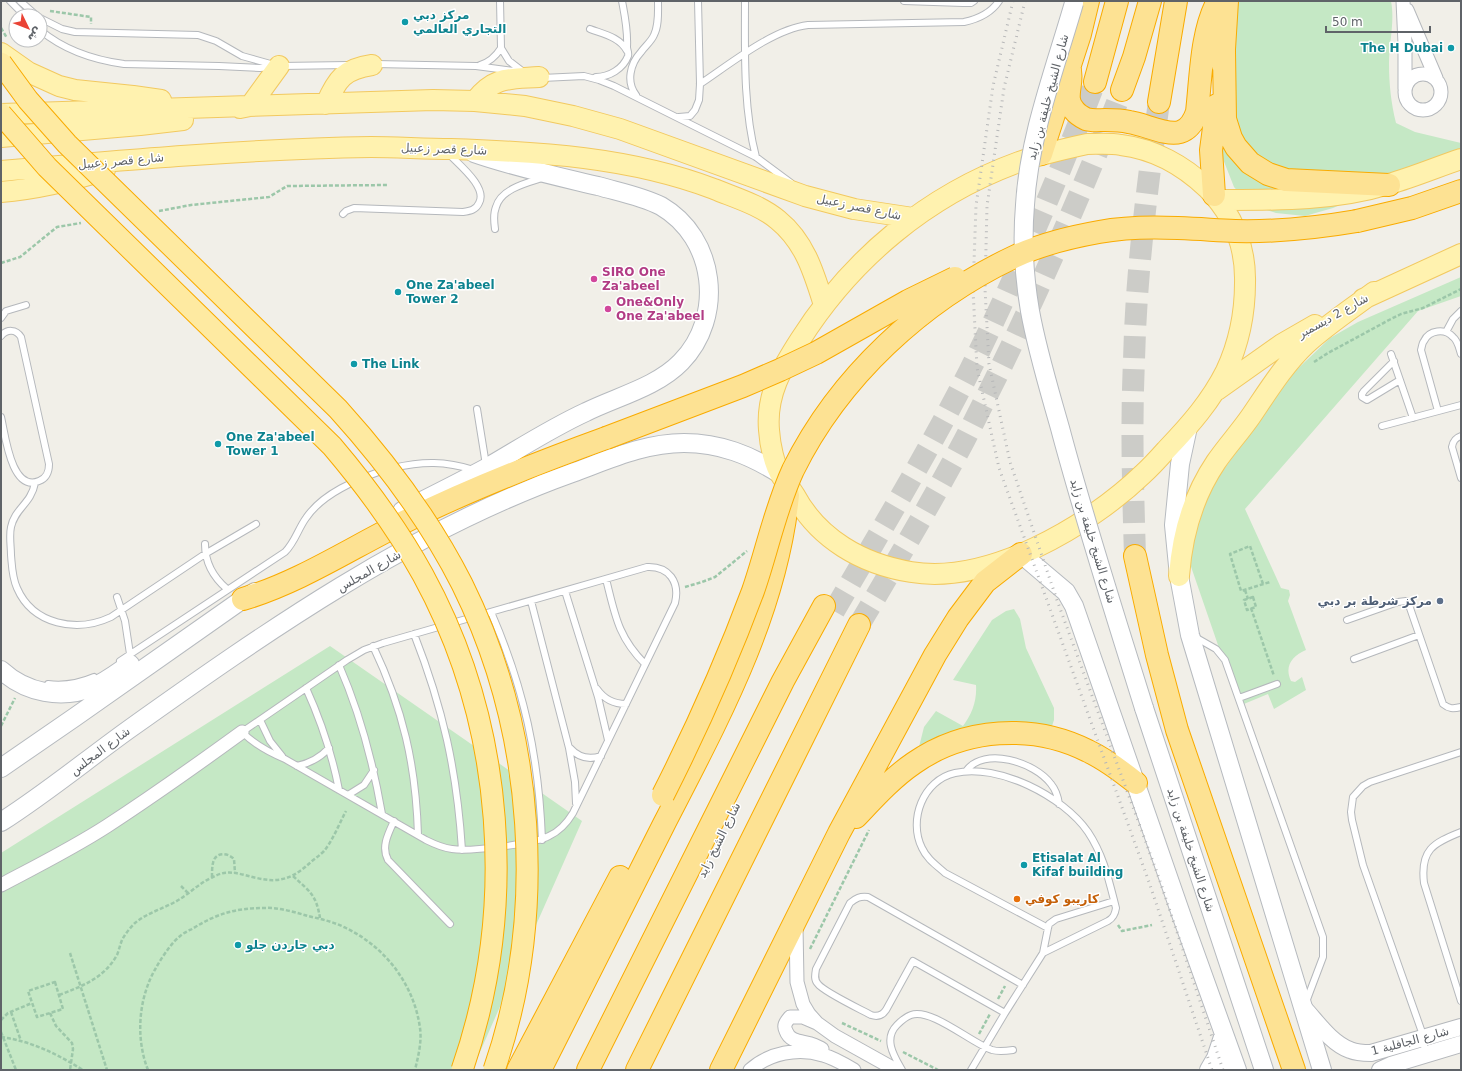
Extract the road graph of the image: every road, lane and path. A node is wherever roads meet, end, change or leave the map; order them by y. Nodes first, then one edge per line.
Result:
1 (20, 1) edge
2 (500, 1) edge
3 (622, 1) edge
4 (658, 1) edge
5 (698, 1) edge
6 (745, 1) edge
7 (904, 1) edge
8 (974, 1) edge
9 (999, 1) edge
10 (1103, 1) edge
11 (1117, 1) edge
12 (1150, 1) edge
13 (1176, 1) edge
14 (1218, 1) edge
15 (1227, 1) edge
16 (1403, 1) edge
17 (1079, 2) edge
18 (28, 8) edge
19 (48, 10) edge
20 (48, 22) edge
21 (590, 29) dead end
22 (90, 33) junction
23 (48, 36) edge
24 (501, 48) junction
25 (1224, 51) junction
26 (1, 53) edge
27 (745, 54) junction
28 (628, 55) junction
29 (1, 64) edge
30 (372, 65) junction
31 (279, 66) junction
32 (476, 66) junction
33 (1082, 75) junction
34 (533, 76) junction
35 (584, 76) junction
36 (1436, 78) junction
37 (700, 84) junction
38 (1122, 90) tunnel mouth
39 (1405, 90) junction
40 (475, 101) junction
41 (644, 101) junction
42 (1159, 102) tunnel mouth
43 (326, 104) junction
44 (250, 106) junction
45 (192, 108) junction
46 (1, 114) edge
47 (678, 117) junction
48 (1, 137) edge
49 (444, 149) junction
50 (463, 150) junction
51 (1040, 154) junction
52 (756, 157) junction
53 (135, 159) junction
54 (1461, 159) edge
55 (1, 171) edge
56 (742, 173) junction
57 (550, 175) junction
58 (388, 185) dead end
59 (1389, 185) junction
60 (1461, 191) edge
61 (1, 192) edge
62 (805, 196) junction
63 (734, 197) junction
64 (1216, 197) junction
65 (151, 212) dead end
66 (343, 214) dead end
67 (913, 218) junction
68 (88, 222) dead end
69 (495, 229) dead end
70 (1461, 254) edge
71 (1018, 255) junction
72 (1, 263) edge
73 (1461, 289) edge
74 (1374, 292) junction
75 (26, 304) dead end
76 (824, 305) junction
77 (1461, 310) edge
78 (1, 318) edge
79 (1, 327) edge
80 (1446, 332) junction
81 (2, 335) edge
82 (1461, 354) edge
83 (1309, 364) dead end
84 (1400, 380) junction
85 (1214, 393) junction
86 (1461, 405) edge
87 (477, 409) dead end
88 (1438, 411) junction
89 (1, 417) edge
90 (1412, 418) junction
91 (1382, 426) dead end
92 (1188, 427) junction
93 (1461, 436) edge
94 (4, 446) edge
95 (483, 469) junction
96 (1461, 478) edge
97 (784, 480) junction
98 (36, 483) junction
99 (256, 524) dead end
100 (205, 544) dead end
101 (752, 547) dead end
102 (205, 554) junction
103 (1021, 554) junction
104 (1135, 556) tunnel mouth
105 (1179, 576) junction
106 (606, 579) junction
107 (1270, 582) dead end
108 (1263, 584) junction
109 (677, 589) junction
110 (1245, 589) junction
111 (565, 591) junction
112 (235, 594) junction
113 (117, 597) dead end
114 (1248, 599) junction
115 (531, 600) junction
116 (1251, 608) junction
117 (122, 610) junction
118 (491, 612) junction
119 (1347, 620) dead end
120 (859, 625) tunnel mouth
121 (414, 634) junction
122 (1190, 635) junction
123 (1419, 635) junction
124 (373, 646) junction
125 (130, 654) junction
126 (1354, 659) dead end
127 (645, 664) junction
128 (1, 665) edge
129 (114, 665) dead end
130 (339, 665) junction
131 (1, 670) edge
132 (102, 674) dead end
133 (26, 682) junction
134 (44, 683) dead end
135 (594, 683) junction
136 (1277, 684) joint
137 (306, 688) junction
138 (1239, 698) junction
139 (626, 704) junction
140 (1461, 707) edge
141 (260, 720) junction
142 (1, 726) edge
143 (242, 732) junction
144 (608, 740) junction
145 (329, 748) junction
146 (569, 748) junction
147 (1461, 752) edge
148 (601, 756) junction
149 (284, 759) junction
150 (297, 766) junction
151 (1, 768) edge
152 (374, 770) junction
153 (966, 771) junction
154 (1136, 783) junction
155 (339, 790) junction
156 (348, 795) junction
157 (1059, 804) junction
158 (576, 805) junction
159 (346, 811) dead end
160 (382, 814) junction
161 (394, 821) junction
162 (1, 822) edge
163 (871, 826) dead end
164 (1461, 832) edge
165 (839, 833) junction
166 (418, 835) junction
167 (542, 840) junction
168 (462, 850) junction
169 (235, 873) junction
170 (293, 876) junction
171 (212, 877) junction
172 (1, 885) edge
173 (181, 886) dead end
174 (189, 894) junction
175 (1114, 901) junction
176 (320, 918) junction
177 (1112, 918) junction
178 (795, 922) junction
179 (450, 924) dead end
180 (1152, 925) dead end
181 (1048, 928) junction
182 (808, 952) dead end
183 (70, 953) dead end
184 (1043, 953) junction
185 (1023, 985) junction
186 (81, 987) junction
187 (59, 995) junction
188 (1461, 1001) edge
189 (32, 1003) junction
190 (1304, 1008) junction
191 (11, 1012) junction
192 (50, 1013) junction
193 (1005, 1013) junction
194 (1, 1019) edge
195 (817, 1023) junction
196 (841, 1023) dead end
197 (1461, 1027) edge
198 (1, 1032) edge
199 (1224, 1034) junction
200 (2, 1037) edge
201 (21, 1041) junction
202 (1461, 1044) edge
203 (1314, 1045) junction
204 (1426, 1045) junction
205 (891, 1046) junction
206 (984, 1047) junction
207 (1013, 1050) dead end
208 (1231, 1052) junction
209 (835, 1059) junction
210 (71, 1063) junction
211 (16, 1070) edge
212 (70, 1070) edge
213 (82, 1070) edge
214 (107, 1070) edge
215 (148, 1070) edge
216 (415, 1070) edge
217 (462, 1070) edge
218 (494, 1070) edge
219 (518, 1070) edge
220 (540, 1070) edge
221 (588, 1070) edge
222 (605, 1070) edge
223 (637, 1070) edge
224 (721, 1070) edge
225 (750, 1070) edge
226 (854, 1070) edge
227 (896, 1070) edge
228 (902, 1070) edge
229 (938, 1070) edge
230 (971, 1070) edge
231 (1209, 1070) edge
232 (1223, 1070) edge
233 (1237, 1070) edge
234 (1264, 1070) edge
235 (1294, 1070) edge
236 (1322, 1070) edge
237 (1330, 1070) edge
238 (1380, 1070) edge

1 - 18 lane
2 - 24 lane
3 - 28 lane
4 - 41 lane
5 - 37 lane
6 - 27 lane
7 - 8 lane
9 - 27 lane
10 - 33 highway
11 - 33 highway
12 - 38 highway
13 - 42 highway
14 - 33 highway
15 - 25 highway
16 - 36 street
16 - 39 street
17 - 33 highway
17 - 234 main road, شارع الشيخ خليفة بن زايد, bridge
19 - 22 path
20 - 22 lane
21 - 28 lane
22 - 31 lane
23 - 31 lane
24 - 32 lane
24 - 34 lane
25 - 59 highway
25 - 64 highway
26 - 45 main road
27 - 37 lane
27 - 52 lane
28 - 35 lane
29 - 218 highway, bridge
30 - 31 lane, شارع قصر زعبيل
30 - 32 lane, شارع قصر زعبيل
30 - 43 main road
31 - 44 main road
32 - 34 lane, شارع قصر زعبيل
33 - 51 highway
34 - 35 lane, شارع قصر زعبيل
34 - 40 main road
35 - 41 lane, شارع قصر زعبيل
36 - 39 street
36 - 39 street
37 - 47 lane
40 - 43 main road, شارع قصر زعبيل
40 - 56 main road, شارع قصر زعبيل
41 - 47 lane, شارع قصر زعبيل
43 - 44 main road, شارع قصر زعبيل
44 - 45 main road, شارع قصر زعبيل
44 - 48 main road
45 - 46 main road, شارع قصر زعبيل
46 - 217 highway, bridge
47 - 52 lane, شارع قصر زعبيل
49 - 50 main road, شارع قصر زعبيل
49 - 53 main road, شارع قصر زعبيل
49 - 66 lane
50 - 57 main road
50 - 63 main road, شارع قصر زعبيل
51 - 64 main road
51 - 67 main road
52 - 62 lane, شارع قصر زعبيل
53 - 55 main road, شارع قصر زعبيل
53 - 61 main road
54 - 59 main road
56 - 62 main road, شارع قصر زعبيل
56 - 63 main road
57 - 69 lane
57 - 95 main road
58 - 65 path
59 - 64 main road
60 - 71 highway, bridge
62 - 67 main road, شارع قصر زعبيل
63 - 76 main road, شارع قصر زعبيل
64 - 85 main road
67 - 76 main road
68 - 72 path
70 - 74 main road, شارع 2 ديسمبر
71 - 112 highway, bridge
71 - 219 highway, bridge
73 - 83 path
74 - 85 main road, شارع 2 ديسمبر
74 - 105 main road
75 - 78 lane
76 - 97 main road
77 - 80 lane
79 - 81 lane
80 - 82 lane
80 - 88 lane
81 - 98 lane
84 - 84 lane
84 - 90 lane
85 - 92 main road
86 - 88 lane
87 - 95 lane
88 - 90 lane
89 - 94 lane
90 - 91 lane
92 - 103 main road
92 - 105 main road
93 - 96 lane
94 - 98 lane
95 - 112 main road
95 - 112 lane
97 - 103 main road
97 - 162 main road, شارع المجلس
97 - 220 highway
98 - 117 lane
99 - 102 lane
100 - 102 lane
101 - 109 path
102 - 112 lane
102 - 117 lane
103 - 154 main road
103 - 165 highway
104 - 235 highway
105 - 122 main road
106 - 109 lane
106 - 111 lane
106 - 127 lane
107 - 108 path
108 - 110 path
108 - 110 path
109 - 127 lane
110 - 114 path
111 - 115 lane
111 - 135 lane
112 - 125 lane
112 - 133 main road
112 - 151 main road
113 - 117 lane
114 - 116 path
114 - 116 path
115 - 118 lane
115 - 146 lane
116 - 136 path
117 - 125 lane
118 - 121 lane
118 - 167 lane
119 - 123 lane
120 - 223 highway
121 - 124 lane
121 - 168 lane
122 - 138 lane
122 - 190 main road
123 - 126 lane
123 - 140 lane
124 - 130 lane
124 - 166 lane
125 - 129 lane
127 - 139 lane
128 - 133 lane
130 - 137 lane
130 - 152 lane
131 - 133 main road
132 - 134 lane
133 - 142 path
135 - 139 lane
135 - 144 lane
136 - 138 lane
137 - 141 lane
137 - 145 lane
138 - 190 lane
139 - 144 lane
141 - 143 lane
141 - 149 lane
143 - 149 lane
143 - 172 street
144 - 148 lane
145 - 150 lane
145 - 155 lane
146 - 148 lane
146 - 158 lane
147 - 204 lane
148 - 158 lane
149 - 150 lane
150 - 155 lane
152 - 156 lane
152 - 160 lane
153 - 157 lane
153 - 157 lane
153 - 181 lane
154 - 165 highway
154 - 199 main road
155 - 156 lane
156 - 160 lane
157 - 175 lane
158 - 167 lane
159 - 170 path
160 - 161 lane
161 - 166 lane
161 - 179 lane
163 - 182 path
164 - 188 lane
165 - 178 highway
166 - 168 lane
167 - 168 lane
169 - 170 path
169 - 171 path
169 - 171 path
170 - 176 path
171 - 174 path
173 - 174 path
174 - 186 path
175 - 177 lane
175 - 181 lane
176 - 215 path
176 - 216 path
177 - 180 path
177 - 184 lane
178 - 195 street
178 - 224 highway
181 - 184 lane
183 - 186 path
184 - 185 lane
185 - 193 lane
185 - 193 lane
186 - 187 path
186 - 214 path
187 - 189 path
187 - 192 path
189 - 191 path
189 - 192 path
190 - 203 main road
190 - 204 street, شارع الجافلية 1
191 - 194 path
191 - 201 path
192 - 210 path
193 - 206 lane
195 - 209 street
195 - 227 street
196 - 205 path
197 - 204 street, شارع الجافلية 1
198 - 200 path
199 - 208 main road
199 - 231 main road
200 - 201 path
200 - 211 path
201 - 210 path
202 - 204 street, شارع الجافلية 1
203 - 236 main road
203 - 237 main road
204 - 238 street, شارع الجافلية 1
205 - 206 lane
205 - 228 lane
205 - 229 path
206 - 207 lane
206 - 230 lane
208 - 232 street
208 - 233 main road
209 - 225 street
209 - 226 street
210 - 212 path
210 - 213 path
221 - 222 highway, شارع الشيخ زايد

